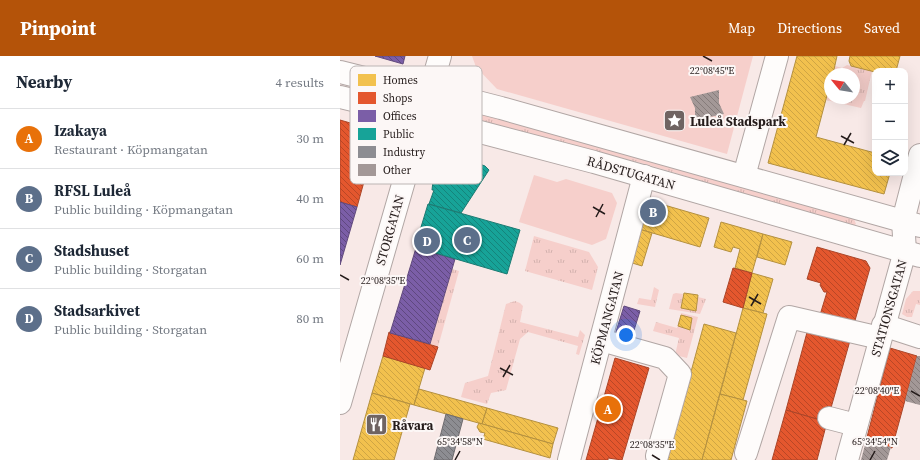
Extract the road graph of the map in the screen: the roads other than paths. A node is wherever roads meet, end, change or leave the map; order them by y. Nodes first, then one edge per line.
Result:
1 (440, 56) edge
2 (777, 56) edge
3 (437, 66) edge
4 (340, 72) edge
5 (350, 74) edge
6 (340, 97) edge
7 (350, 99) edge
8 (482, 103) edge
9 (482, 133) edge
10 (920, 155) edge
11 (644, 176) junction
12 (744, 176) junction
13 (403, 184) edge
14 (912, 224) edge
15 (912, 253) edge
16 (882, 332) junction
17 (920, 337) edge
18 (601, 340) junction
19 (340, 403) edge
20 (829, 418) dead end
21 (856, 425) junction
22 (746, 452) dead end
23 (656, 456) dead end
24 (569, 460) edge
25 (847, 460) edge

1 - 3 main road, STORGATAN
2 - 12 main road
4 - 5 main road, RÅDSTUGATAN
6 - 7 main road, RÅDSTUGATAN
8 - 12 main road, RÅDSTUGATAN
9 - 11 main road, RÅDSTUGATAN
10 - 14 main road, STATIONSGATAN
11 - 15 main road, RÅDSTUGATAN
11 - 18 main road, KÖPMANGATAN
12 - 14 main road, RÅDSTUGATAN
13 - 19 main road, STORGATAN
14 - 15 main road, STATIONSGATAN
15 - 16 main road, STATIONSGATAN
16 - 17 main road
16 - 21 main road, STATIONSGATAN
16 - 22 main road
18 - 23 main road
18 - 24 main road, KÖPMANGATAN
20 - 21 main road
21 - 25 main road, STATIONSGATAN

